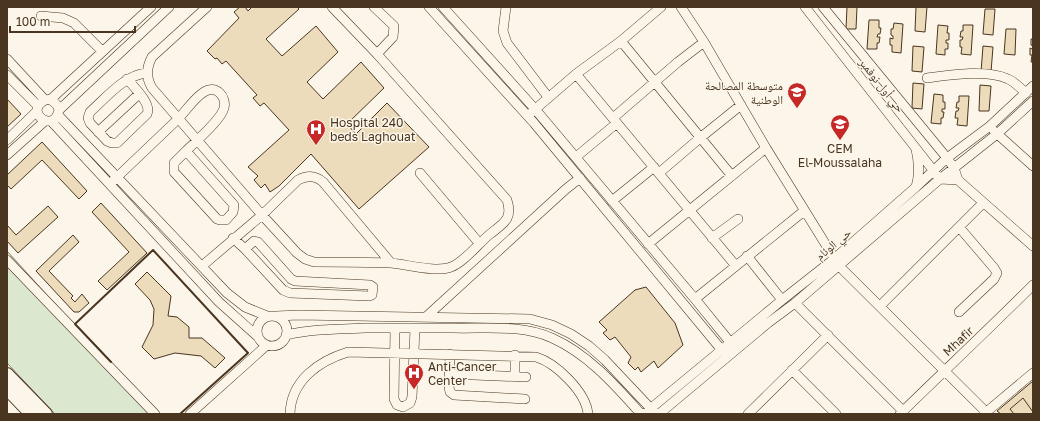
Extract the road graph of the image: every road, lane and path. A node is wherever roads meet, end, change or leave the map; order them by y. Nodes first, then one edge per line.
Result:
1 (151, 7) edge
2 (169, 7) edge
3 (207, 7) edge
4 (332, 7) edge
5 (374, 7) edge
6 (429, 7) edge
7 (443, 7) edge
8 (506, 7) edge
9 (661, 7) edge
10 (681, 7) edge
11 (805, 7) edge
12 (823, 7) edge
13 (40, 16) dead end
14 (621, 41) junction
15 (704, 42) junction
16 (102, 51) junction
17 (377, 54) junction
18 (9, 65) edge
19 (147, 73) junction
20 (576, 74) junction
21 (7, 75) edge
22 (927, 78) dead end
23 (127, 79) junction
24 (654, 82) junction
25 (1030, 89) edge
26 (139, 94) junction
27 (548, 97) junction
28 (1033, 101) edge
29 (43, 104) junction
30 (741, 105) junction
31 (535, 109) junction
32 (528, 116) junction
33 (53, 117) junction
34 (178, 119) junction
35 (615, 121) junction
36 (990, 126) junction
37 (98, 132) junction
38 (997, 134) junction
39 (700, 138) junction
40 (7, 140) edge
41 (197, 140) junction
42 (915, 146) junction
43 (766, 148) junction
44 (186, 151) junction
45 (7, 155) edge
46 (576, 157) junction
47 (947, 158) junction
48 (1033, 166) edge
49 (954, 168) junction
50 (656, 170) junction
51 (934, 170) junction
52 (420, 173) dead end
53 (117, 176) junction
54 (732, 176) junction
55 (580, 178) junction
56 (940, 179) junction
57 (958, 180) junction
58 (109, 184) junction
59 (916, 187) junction
60 (612, 201) junction
61 (983, 203) junction
62 (689, 211) junction
63 (804, 211) junction
64 (262, 215) junction
65 (738, 218) dead end
66 (959, 227) junction
67 (233, 238) junction
68 (712, 238) junction
69 (479, 243) junction
70 (648, 244) junction
71 (1033, 246) edge
72 (245, 249) junction
73 (747, 256) junction
74 (7, 260) edge
75 (837, 262) junction
76 (391, 263) junction
77 (202, 266) junction
78 (736, 266) junction
79 (1033, 285) edge
80 (695, 299) junction
81 (782, 300) junction
82 (795, 303) junction
83 (880, 306) junction
84 (959, 312) dead end
85 (272, 316) junction
86 (427, 316) junction
87 (395, 328) junction
88 (415, 328) junction
89 (286, 335) junction
90 (828, 335) junction
91 (257, 336) junction
92 (267, 345) junction
93 (733, 346) junction
94 (395, 353) junction
95 (414, 354) junction
96 (450, 354) junction
97 (724, 354) junction
98 (515, 356) junction
99 (792, 370) junction
100 (944, 370) junction
101 (1033, 373) edge
102 (7, 374) edge
103 (449, 374) junction
104 (515, 376) junction
105 (526, 377) dead end
106 (7, 389) edge
107 (525, 399) dead end
108 (650, 413) edge
109 (901, 413) edge
110 (986, 413) edge
111 (31, 414) edge
112 (46, 414) edge
113 (155, 414) edge
114 (190, 414) edge
115 (290, 414) edge
116 (588, 414) edge
117 (748, 414) edge
118 (836, 414) edge

1 - 16 street
2 - 33 street
3 - 19 street
4 - 17 street
5 - 17 street
6 - 32 street
7 - 31 street
8 - 27 street
9 - 14 street
10 - 15 street
11 - 42 street, حي أول نوفمبر
12 - 47 street, حي أول نوفمبر
13 - 16 street
14 - 20 street
14 - 24 street
15 - 24 street
15 - 30 street
16 - 29 street
17 - 69 street
18 - 29 street
19 - 23 street
19 - 34 street
20 - 27 street
20 - 35 street
21 - 29 street
22 - 25 street
23 - 26 street
23 - 37 street
24 - 35 street
24 - 39 street
25 - 36 street, حي الوئام
26 - 37 street
26 - 37 street
27 - 31 street
28 - 38 street, حي الوئام
29 - 33 street
29 - 33 street
29 - 40 street
30 - 39 street
30 - 43 street
31 - 32 street
31 - 46 street
32 - 55 street
33 - 45 street
33 - 53 street
33 - 58 street
34 - 41 street
34 - 41 street
34 - 53 street
35 - 46 street
35 - 50 street
36 - 38 street
36 - 47 street, حي الوئام
38 - 48 street
38 - 49 street, حي الوئام
39 - 50 street
39 - 54 street
41 - 44 street
41 - 64 street
42 - 51 street, حي أول نوفمبر
42 - 59 street
43 - 54 street
43 - 63 street
44 - 44 street
46 - 60 street
47 - 49 street, حي أول نوفمبر
47 - 51 street, حي الوئام
49 - 56 street, حي الوئام
49 - 57 street, حي أول نوفمبر
50 - 60 street
50 - 62 street
51 - 56 street, حي أول نوفمبر
51 - 59 street, حي الوئام
52 - 69 street
53 - 58 street
53 - 77 street
54 - 62 street
55 - 86 street
55 - 97 street
56 - 57 street
56 - 75 street, حي الوئام
57 - 61 street
58 - 91 street
59 - 75 street, حي الوئام
60 - 70 street
61 - 66 street
61 - 71 street
62 - 68 street
62 - 70 street
63 - 73 street
63 - 75 street
64 - 67 street
64 - 76 street
64 - 76 street
65 - 68 street
66 - 83 street
66 - 84 street
67 - 72 street
67 - 77 street
68 - 78 street
69 - 76 street
70 - 80 street
72 - 72 street
73 - 78 street
73 - 81 street
74 - 113 street
75 - 81 street, حي الوئام
75 - 82 street, حي الوئام
75 - 83 street, حي الوئام
77 - 85 street
78 - 80 street
79 - 100 street, Mhafir
80 - 93 street
81 - 93 street, حي الوئام
82 - 90 street
82 - 93 street, حي الوئام
83 - 100 street, حي الوئام
85 - 86 street
85 - 89 street
85 - 91 street
86 - 108 street
87 - 88 street
87 - 89 street
87 - 94 street
88 - 95 street
88 - 108 street
89 - 92 street
90 - 99 street
90 - 109 street
91 - 92 street
92 - 114 street
93 - 97 street, حي الوئام
94 - 95 street
94 - 95 street
94 - 115 street
95 - 96 street
96 - 98 street
96 - 103 street
97 - 108 street, حي الوئام
98 - 104 street
98 - 116 street
99 - 117 street
99 - 118 street
100 - 109 street, Mhafir
100 - 110 street, حي الوئام
101 - 110 street
102 - 112 main road
103 - 104 street
103 - 107 street
104 - 105 street
106 - 111 main road

